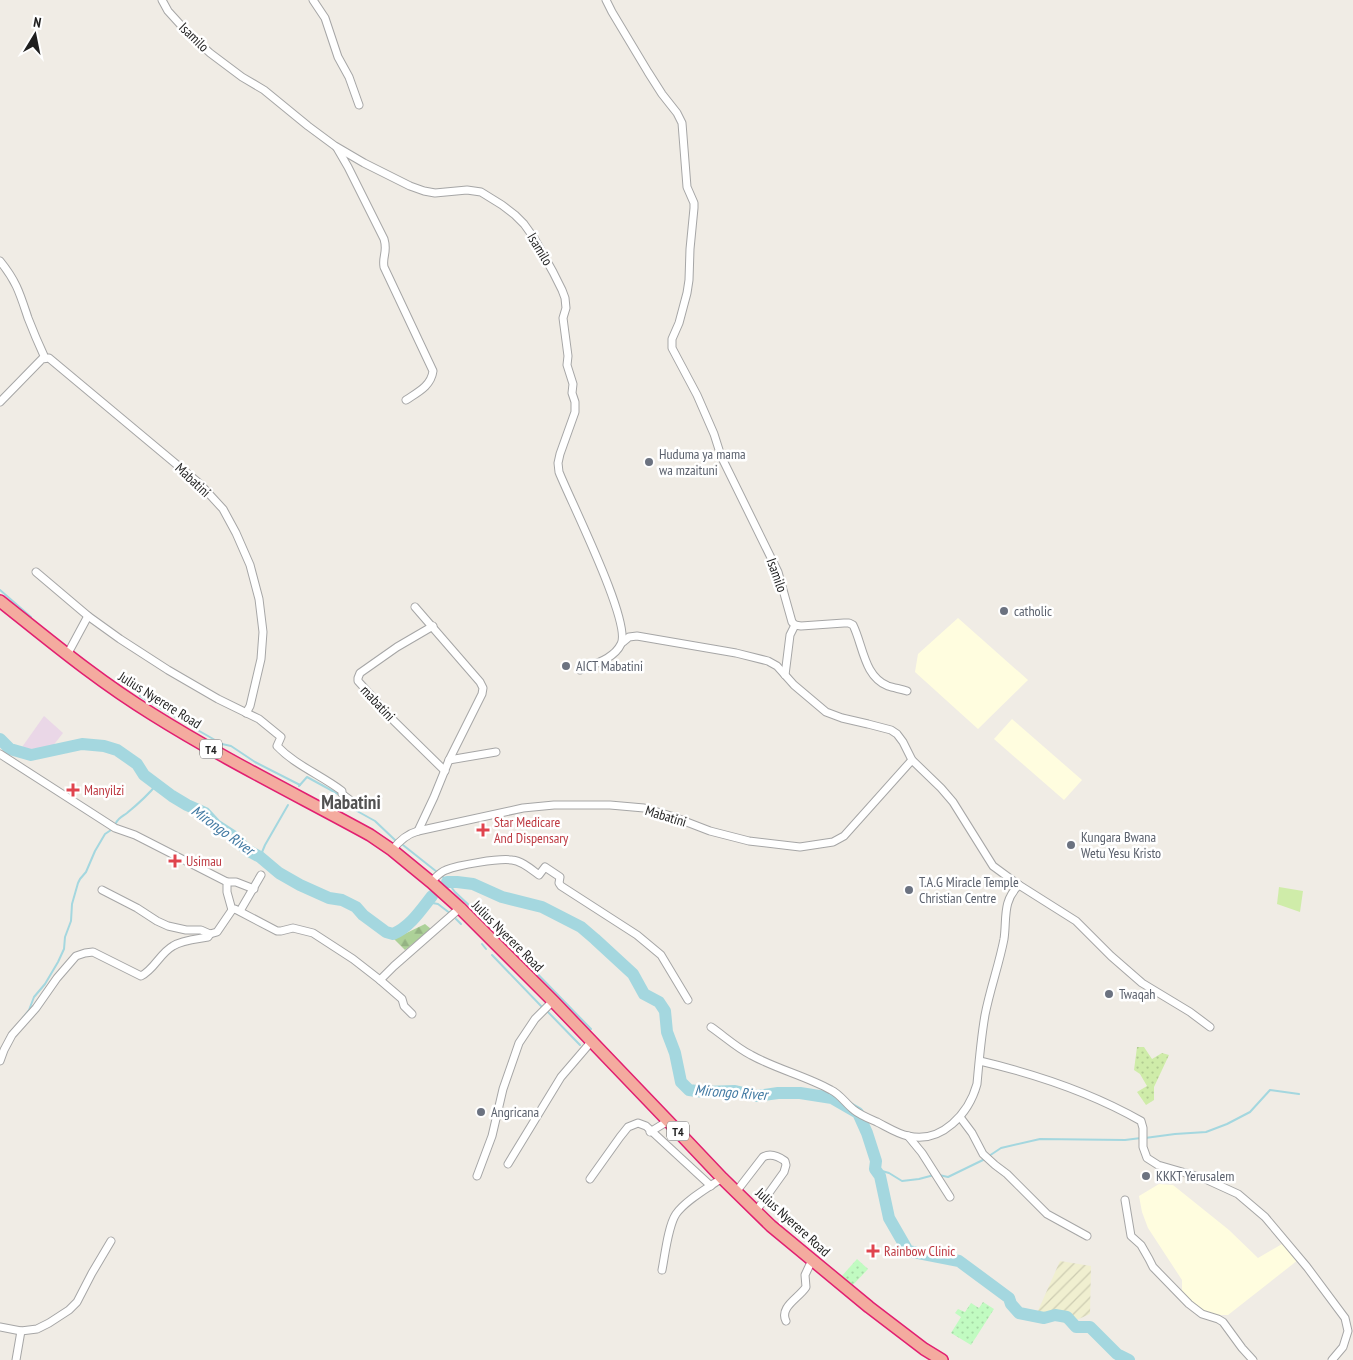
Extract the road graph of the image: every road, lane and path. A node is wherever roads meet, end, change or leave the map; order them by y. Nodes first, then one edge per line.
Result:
1 (162, 0) edge
2 (313, 0) edge
3 (606, 0) edge
4 (359, 106) dead end
5 (335, 146) junction
6 (0, 262) edge
7 (45, 358) junction
8 (406, 400) dead end
9 (0, 402) edge
10 (36, 572) dead end
11 (0, 601) edge
12 (415, 606) dead end
13 (88, 616) junction
14 (795, 625) junction
15 (433, 626) junction
16 (623, 642) junction
17 (67, 655) junction
18 (580, 670) dead end
19 (784, 675) junction
20 (908, 691) dead end
21 (246, 713) junction
22 (496, 752) dead end
23 (0, 754) edge
24 (449, 760) junction
25 (912, 760) junction
26 (445, 771) junction
27 (350, 800) dead end
28 (418, 830) junction
29 (392, 850) junction
30 (261, 875) dead end
31 (436, 877) junction
32 (227, 882) junction
33 (1019, 885) junction
34 (254, 889) junction
35 (102, 890) dead end
36 (460, 908) junction
37 (236, 911) junction
38 (210, 934) junction
39 (380, 980) junction
40 (688, 1000) dead end
41 (547, 1006) junction
42 (412, 1014) dead end
43 (711, 1027) dead end
44 (1210, 1027) dead end
45 (591, 1042) junction
46 (0, 1061) edge
47 (980, 1061) junction
48 (960, 1117) junction
49 (668, 1121) junction
50 (650, 1132) junction
51 (908, 1136) junction
52 (508, 1164) dead end
53 (477, 1176) dead end
54 (722, 1178) junction
55 (590, 1179) dead end
56 (711, 1186) junction
57 (736, 1192) junction
58 (950, 1197) dead end
59 (1124, 1200) dead end
60 (756, 1211) junction
61 (1087, 1236) dead end
62 (111, 1242) dead end
63 (812, 1260) junction
64 (662, 1270) dead end
65 (786, 1321) dead end
66 (0, 1327) edge
67 (21, 1331) junction
68 (16, 1360) edge
69 (942, 1360) edge
70 (1253, 1360) edge
71 (1332, 1360) edge

1 - 5 street, Isamilo
2 - 4 street
3 - 14 street, Isamilo
5 - 8 street
5 - 16 street, Isamilo
6 - 7 street
7 - 9 street
7 - 21 street, Mabatini
10 - 13 street
11 - 17 highway, Julius Nyerere Road / T4
12 - 15 street
13 - 17 street
13 - 21 street
14 - 19 street
14 - 20 street
15 - 24 street
15 - 26 street, mabatini
16 - 18 street
16 - 19 street
17 - 29 highway, Julius Nyerere Road / T4
19 - 25 street
21 - 27 street
22 - 24 street
23 - 32 street
24 - 26 street
25 - 28 street, Mabatini
25 - 33 street
26 - 28 street
28 - 29 street, Mabatini
29 - 31 highway, Julius Nyerere Road / T4
30 - 34 street
31 - 36 highway, Julius Nyerere Road / T4
31 - 40 street
32 - 34 street
32 - 37 street
33 - 44 street
33 - 47 street
34 - 37 street
35 - 38 street
36 - 39 street
36 - 41 highway, Julius Nyerere Road / T4
37 - 38 street
37 - 39 street
38 - 46 street
39 - 42 street
41 - 45 highway, Julius Nyerere Road / T4
41 - 53 street
43 - 51 street
45 - 49 highway, Julius Nyerere Road / T4
45 - 52 street
47 - 48 street
47 - 71 street
48 - 51 street
48 - 61 street
49 - 50 street
49 - 54 highway, Julius Nyerere Road / T4
50 - 55 street
50 - 56 street
51 - 58 street
54 - 56 street
54 - 57 highway, Julius Nyerere Road / T4
56 - 64 street
57 - 60 highway, Julius Nyerere Road / T4
57 - 60 street
59 - 70 street
60 - 63 highway, Julius Nyerere Road / T4
62 - 67 street
63 - 65 street
63 - 69 highway, Julius Nyerere Road / T4
66 - 67 street
67 - 68 street

